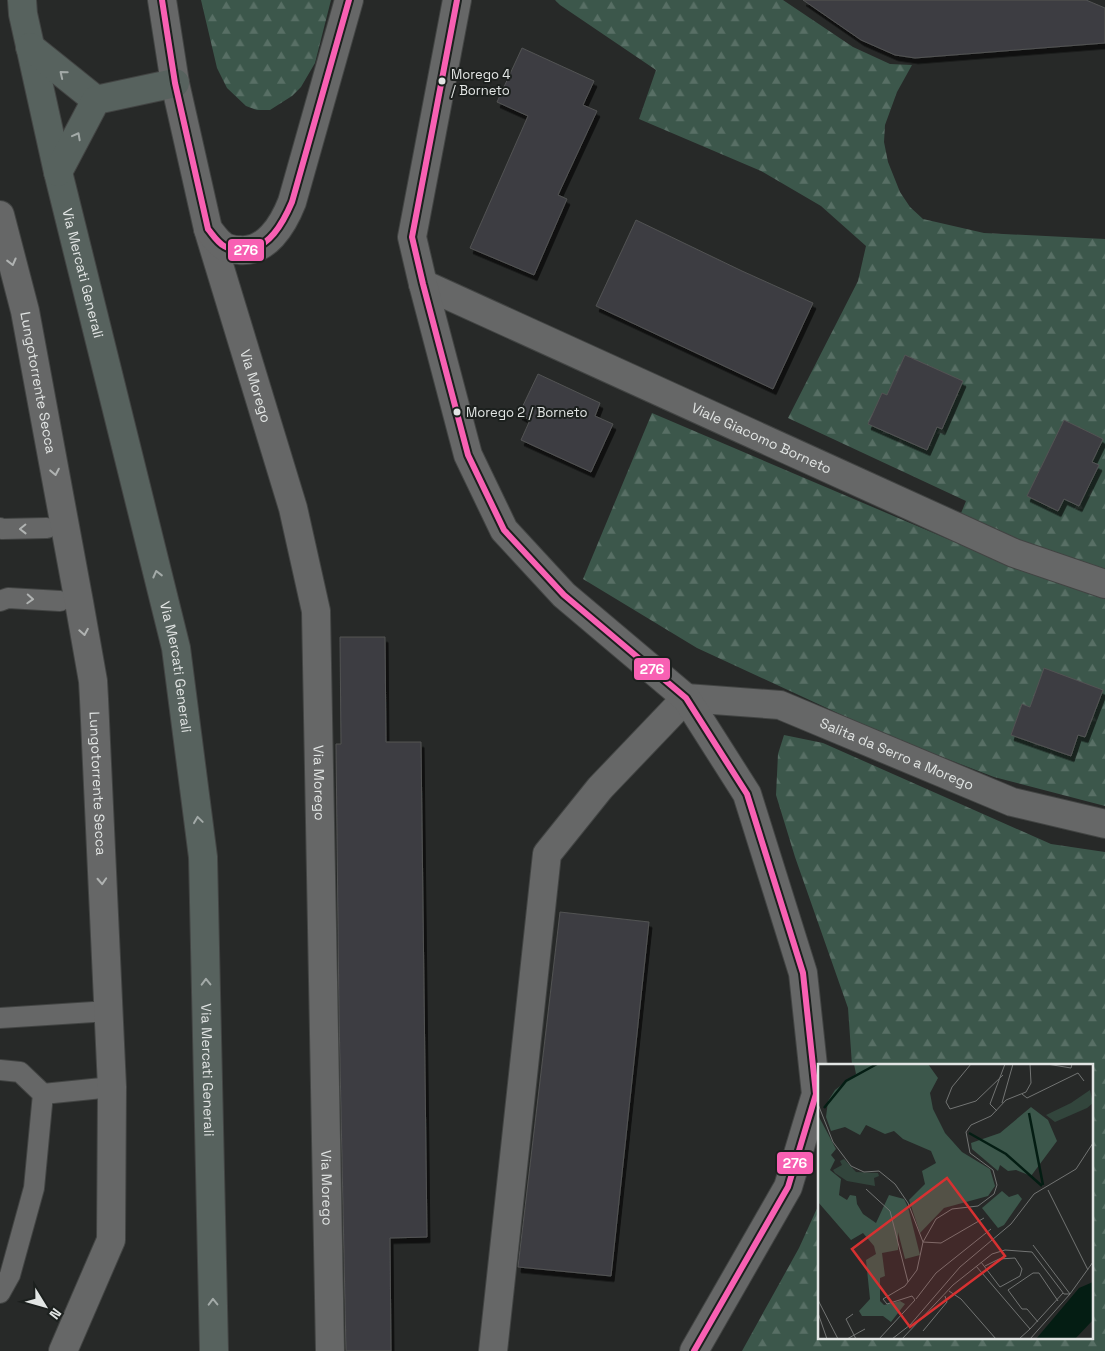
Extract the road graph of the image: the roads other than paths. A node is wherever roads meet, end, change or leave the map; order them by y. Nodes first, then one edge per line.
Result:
1 (162, 0) edge
2 (349, 0) edge
3 (456, 0) edge
4 (22, 7) edge
5 (30, 47) junction
6 (175, 83) junction
7 (96, 100) junction
8 (58, 172) junction
9 (0, 215) edge
10 (208, 229) junction
11 (423, 284) junction
12 (0, 528) edge
13 (47, 528) dead end
14 (1105, 584) edge
15 (0, 601) edge
16 (60, 601) dead end
17 (686, 698) junction
18 (1105, 824) edge
19 (109, 1012) junction
20 (0, 1018) edge
21 (0, 1070) edge
22 (112, 1087) junction
23 (43, 1094) junction
24 (0, 1293) edge
25 (63, 1351) edge
26 (214, 1351) edge
27 (330, 1351) edge
28 (493, 1351) edge
29 (694, 1351) edge

1 - 6 street, Via Morego
2 - 10 street
3 - 11 street
4 - 5 main road, Via Mercati Generali
7 -> 5 main road
5 - 8 main road, Via Mercati Generali
6 - 7 main road
6 - 10 street, Via Morego
8 -> 7 main road
26 -> 8 main road, Via Mercati Generali
9 -> 19 street, Lungotorrente Secca
10 - 27 street, Via Morego
11 - 14 street, Viale Giacomo Borneto
11 - 17 street
13 -> 12 lane
15 -> 16 lane
17 - 18 street, Salita da Serro a Morego
17 - 28 street
17 - 29 street
19 - 20 lane
19 - 22 street, Lungotorrente Secca
21 - 23 lane
22 - 23 lane
22 - 25 street, Lungotorrente Secca
23 - 24 lane

